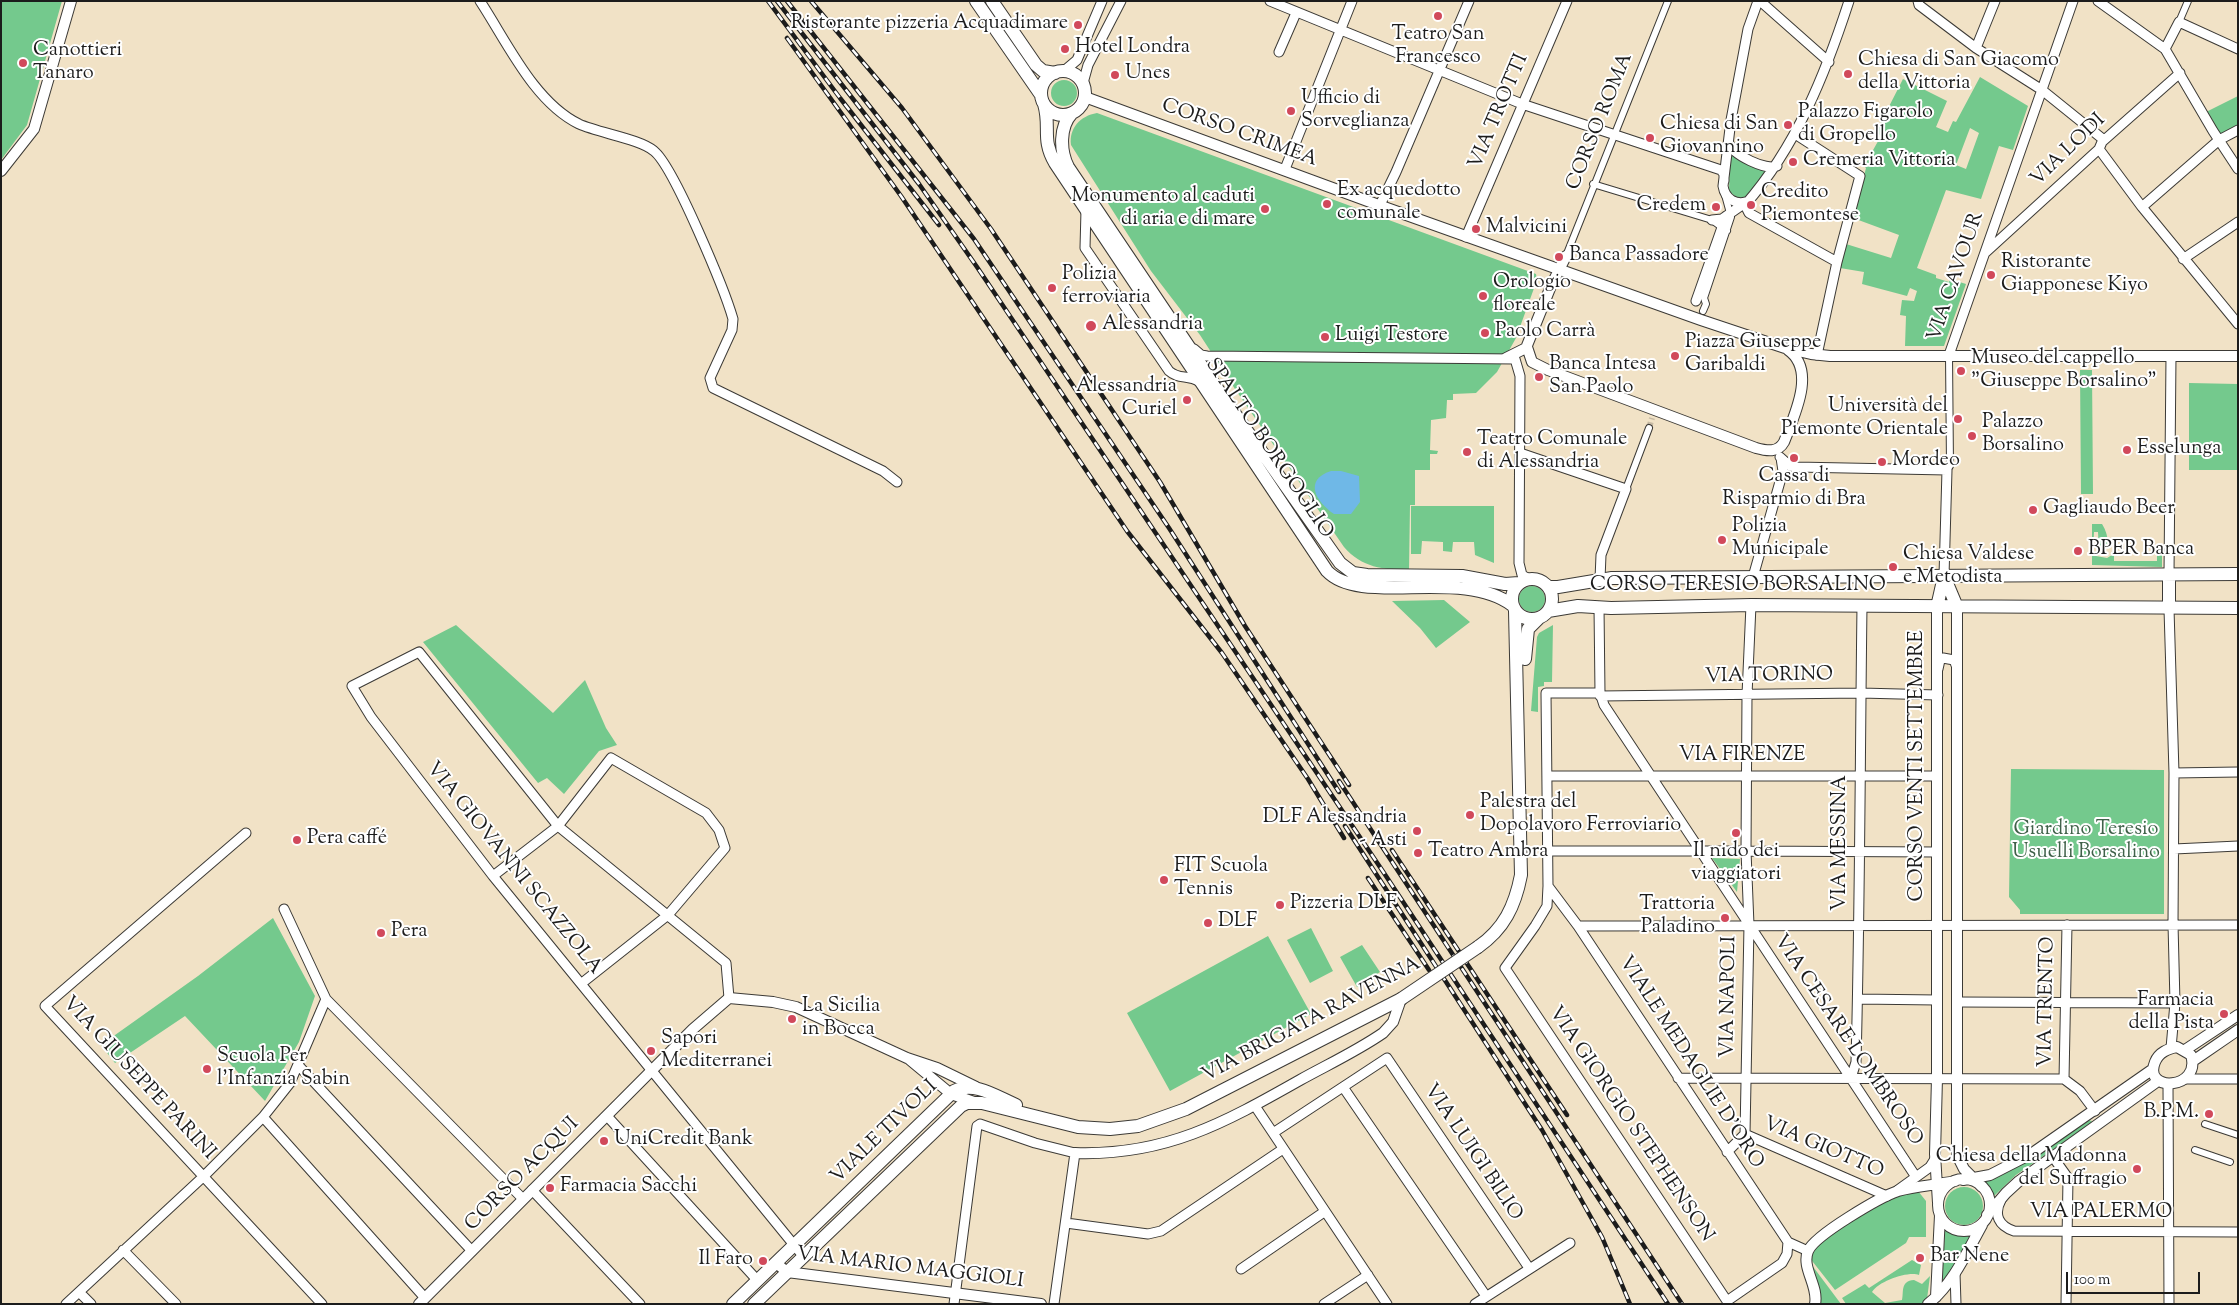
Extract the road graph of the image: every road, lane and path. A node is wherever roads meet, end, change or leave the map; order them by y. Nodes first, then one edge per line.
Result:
1 (71, 1) edge
2 (480, 1) edge
3 (976, 1) edge
4 (992, 1) edge
5 (1102, 1) edge
6 (1121, 1) edge
7 (1270, 1) edge
8 (1352, 1) edge
9 (1469, 1) edge
10 (1567, 1) edge
11 (1668, 1) edge
12 (1759, 1) edge
13 (1849, 1) edge
14 (1995, 1) edge
15 (2073, 1) edge
16 (2098, 1) edge
17 (2188, 1) edge
18 (1919, 2) edge
19 (1296, 13) junction
20 (2179, 22) junction
21 (1340, 32) junction
22 (1976, 48) junction
23 (2165, 49) junction
24 (2238, 49) edge
25 (1280, 52) dead end
26 (1829, 62) junction
27 (1439, 71) junction
28 (1060, 72) junction
29 (2180, 73) junction
30 (1083, 83) junction
31 (2042, 90) junction
32 (1085, 96) junction
33 (1043, 99) junction
34 (1522, 104) junction
35 (1072, 113) junction
36 (2238, 130) edge
37 (1795, 134) junction
38 (1614, 136) junction
39 (1729, 137) junction
40 (2104, 140) junction
41 (2219, 140) junction
42 (2099, 149) junction
43 (1777, 166) junction
44 (2238, 169) edge
45 (1284, 170) junction
46 (1, 171) edge
47 (1724, 181) junction
48 (1593, 184) junction
49 (1724, 193) junction
50 (1748, 202) junction
51 (1380, 205) junction
52 (2142, 207) junction
53 (1729, 216) junction
54 (1712, 220) junction
55 (2238, 222) edge
56 (1089, 227) junction
57 (1109, 229) junction
58 (1724, 229) junction
59 (1466, 237) junction
60 (1983, 255) junction
61 (1566, 256) joint
62 (2183, 259) junction
63 (1837, 262) junction
64 (1541, 263) junction
65 (1558, 269) junction
66 (1550, 286) junction
67 (1694, 308) junction
68 (1704, 311) dead end
69 (2238, 324) edge
70 (1176, 328) junction
71 (1780, 346) junction
72 (1527, 347) junction
73 (2238, 350) edge
74 (1817, 355) junction
75 (1949, 355) junction
76 (1828, 356) junction
77 (2171, 356) junction
78 (2213, 356) junction
79 (2238, 356) edge
80 (1506, 358) junction
81 (1548, 370) junction
82 (1520, 376) junction
83 (1201, 383) junction
84 (1802, 385) junction
85 (1652, 418) dead end
86 (1675, 418) junction
87 (1649, 428) tunnel mouth
88 (1756, 448) junction
89 (1520, 453) junction
90 (1780, 457) junction
91 (1947, 470) junction
92 (897, 482) dead end
93 (1626, 489) junction
94 (2169, 574) junction
95 (2238, 574) edge
96 (1944, 576) junction
97 (1754, 577) junction
98 (1600, 579) junction
99 (1524, 581) junction
100 (1548, 587) junction
101 (1750, 605) junction
102 (1862, 606) junction
103 (1600, 607) junction
104 (1936, 607) junction
105 (1957, 607) junction
106 (1513, 608) junction
107 (2238, 608) edge
108 (2169, 609) junction
109 (1544, 614) junction
110 (1956, 666) junction
111 (1938, 670) junction
112 (1861, 693) junction
113 (1600, 695) junction
114 (1747, 695) junction
115 (1938, 695) junction
116 (1519, 724) junction
117 (2238, 772) edge
118 (2174, 773) junction
119 (1859, 774) junction
120 (1649, 775) junction
121 (1748, 775) junction
122 (1547, 776) junction
123 (1938, 776) junction
124 (558, 826) junction
125 (246, 833) dead end
126 (2238, 846) edge
127 (2174, 850) junction
128 (1548, 851) junction
129 (1699, 851) junction
130 (1746, 851) junction
131 (1859, 851) junction
132 (1937, 852) junction
133 (493, 876) junction
134 (1548, 886) junction
135 (284, 909) dead end
136 (668, 914) junction
137 (2173, 924) junction
138 (1749, 925) junction
139 (1860, 925) junction
140 (1936, 925) junction
141 (1958, 925) junction
142 (2067, 925) junction
143 (2238, 925) edge
144 (1578, 926) junction
145 (582, 983) junction
146 (730, 998) junction
147 (1401, 999) junction
148 (1858, 999) junction
149 (326, 1000) junction
150 (1937, 1000) junction
151 (1958, 1002) junction
152 (2065, 1003) junction
153 (2175, 1003) junction
154 (2238, 1015) edge
155 (2238, 1030) edge
156 (2171, 1048) junction
157 (2185, 1050) junction
158 (907, 1058) junction
159 (2193, 1060) junction
160 (299, 1066) junction
161 (2153, 1069) junction
162 (651, 1071) junction
163 (1958, 1077) junction
164 (932, 1078) junction
165 (1678, 1078) junction
166 (1746, 1078) junction
167 (1850, 1078) junction
168 (1938, 1078) junction
169 (2238, 1078) edge
170 (2064, 1079) junction
171 (2185, 1079) junction
172 (2163, 1083) junction
173 (1343, 1087) junction
174 (979, 1089) junction
175 (951, 1094) junction
176 (977, 1102) junction
177 (1255, 1106) junction
178 (2095, 1111) junction
179 (931, 1115) junction
180 (263, 1116) junction
181 (607, 1116) junction
182 (1043, 1118) junction
183 (2205, 1124) dead end
184 (1273, 1133) junction
185 (1745, 1134) junction
186 (2238, 1135) edge
187 (1283, 1148) junction
188 (2195, 1150) dead end
189 (1727, 1152) junction
190 (1075, 1153) junction
191 (2053, 1157) junction
192 (1935, 1159) junction
193 (2230, 1162) dead end
194 (204, 1176) junction
195 (1916, 1177) junction
196 (1963, 1179) junction
197 (1937, 1185) junction
198 (532, 1190) junction
199 (2006, 1193) junction
200 (1892, 1194) junction
201 (523, 1199) junction
202 (1938, 1203) junction
203 (1324, 1212) junction
204 (1940, 1215) junction
205 (1986, 1218) junction
206 (1066, 1223) junction
207 (2170, 1231) junction
208 (2066, 1232) junction
209 (2238, 1232) edge
210 (1788, 1242) junction
211 (1570, 1243) dead end
212 (123, 1250) junction
213 (1808, 1250) junction
214 (472, 1251) junction
215 (799, 1251) junction
216 (776, 1263) junction
217 (1529, 1268) junction
218 (1241, 1269) dead end
219 (787, 1272) junction
220 (1955, 1273) junction
221 (1368, 1275) junction
222 (758, 1281) junction
223 (79, 1292) junction
224 (1486, 1296) junction
225 (955, 1298) edge
226 (422, 1301) edge
227 (1933, 1302) edge
228 (66, 1304) edge
229 (91, 1304) edge
230 (176, 1304) edge
231 (322, 1304) edge
232 (640, 1304) edge
233 (733, 1304) edge
234 (754, 1304) edge
235 (1041, 1304) edge
236 (1054, 1304) edge
237 (1324, 1304) edge
238 (1388, 1304) edge
239 (1475, 1304) edge
240 (1815, 1304) edge
241 (1956, 1304) edge
242 (2066, 1304) edge
243 (2169, 1304) edge

1 - 46 street
2 - 92 street
3 - 33 main road, SPALTO BORGOGLIO
4 - 28 main road
5 - 28 street
6 - 30 street
7 - 19 street
8 - 21 street
9 - 27 street
10 - 34 street, VIA TROTTI
11 - 38 street, CORSO ROMA
12 - 26 street
12 - 39 street
13 - 26 street
14 - 22 street
15 - 31 street, VIA CAVOUR
16 - 23 street
17 - 20 street
18 - 22 street
19 - 21 street
19 - 25 street
20 - 23 street
20 - 24 street
21 - 27 street
21 - 45 street
22 - 31 street
23 - 29 street
26 - 37 street
27 - 34 street
27 - 51 street
28 - 30 main road
28 - 33 main road
29 - 40 street, VIA LODI
29 - 41 street
30 - 32 main road
31 - 40 street
31 - 60 street, VIA CAVOUR
32 - 35 main road
32 - 45 street, CORSO CRIMEA
33 - 35 main road
33 - 56 main road, SPALTO BORGOGLIO
34 - 38 street
34 - 59 street, VIA TROTTI
35 - 57 main road, SPALTO BORGOGLIO
36 - 41 street
37 - 43 street
37 - 63 street
38 - 47 street
38 - 48 street, CORSO ROMA
39 - 43 street
39 - 47 street
40 - 42 street, VIA LODI
41 - 44 street
41 - 52 street
42 - 52 street
42 - 60 street, VIA LODI
43 - 50 street
45 - 51 street, CORSO CRIMEA
47 - 49 street
48 - 54 street
48 - 61 street, CORSO ROMA
49 - 50 street
49 - 53 street
50 - 53 street
50 - 63 street
51 - 59 street, CORSO CRIMEA
52 - 62 street
53 - 54 street
53 - 58 street
54 - 58 street
55 - 62 street
56 - 57 street
56 - 83 main road, SPALTO BORGOGLIO
56 - 83 street
57 - 70 main road, SPALTO BORGOGLIO
58 - 67 street
58 - 68 street
59 - 64 street, CORSO CRIMEA
60 - 75 street, VIA CAVOUR
61 - 65 street
62 - 69 street
63 - 74 street
64 - 65 street, CORSO CRIMEA
64 - 66 street
65 - 66 street
65 - 67 street, CORSO CRIMEA
66 - 72 street
67 - 71 street, CORSO CRIMEA
70 - 80 street
70 - 99 main road, SPALTO BORGOGLIO
71 - 74 street
71 - 84 street
72 - 80 street
72 - 81 street
73 - 78 street
74 - 76 street
75 - 76 street
75 - 77 street
75 - 91 street, VIA CAVOUR
76 - 84 street
77 - 78 street
77 - 94 street
78 - 79 street
80 - 82 street
81 - 82 street
81 - 86 street
82 - 89 street
83 - 106 main road, SPALTO BORGOGLIO
84 - 88 street
85 - 86 street
86 - 88 street
87 - 93 street
88 - 90 street
89 - 93 street
89 - 99 street
90 - 91 street
90 - 97 street
91 - 96 street, VIA CAVOUR
93 - 98 street
94 - 95 main road, CORSO TERESIO BORSALINO
94 - 96 main road, CORSO TERESIO BORSALINO
94 - 108 main road
96 - 97 main road, CORSO TERESIO BORSALINO
96 - 104 main road
96 - 105 main road
97 - 98 main road, CORSO TERESIO BORSALINO
98 - 100 main road, CORSO TERESIO BORSALINO
99 - 100 main road
99 - 106 main road
100 - 109 main road
101 - 102 main road, CORSO TERESIO BORSALINO
101 - 103 main road, CORSO TERESIO BORSALINO
101 - 114 street
102 - 104 main road, CORSO TERESIO BORSALINO
102 - 112 street, VIA MESSINA
103 - 109 main road, CORSO TERESIO BORSALINO
103 - 113 street
104 - 105 main road, CORSO TERESIO BORSALINO
104 - 111 street, CORSO VENTI SETTEMBRE
105 - 108 main road, CORSO TERESIO BORSALINO
105 - 110 street, CORSO VENTI SETTEMBRE
106 - 109 main road
106 - 116 main road, VIA BRIGATA RAVENNA
107 - 108 main road, CORSO TERESIO BORSALINO
108 - 118 street
109 - 116 main road, VIA BRIGATA RAVENNA
110 - 111 street
110 - 141 street, CORSO VENTI SETTEMBRE
111 - 115 street, CORSO VENTI SETTEMBRE
112 - 114 street, VIA TORINO
112 - 115 street, VIA TORINO
112 - 119 street, VIA MESSINA
113 - 114 street, VIA TORINO
113 - 120 street
113 - 122 street, VIA TORINO
114 - 121 street
115 - 123 street, CORSO VENTI SETTEMBRE
116 - 147 main road, VIA BRIGATA RAVENNA, bridge
117 - 118 street
118 - 127 street
119 - 121 street, VIA FIRENZE
119 - 123 street, VIA FIRENZE
119 - 131 street, VIA MESSINA
120 - 121 street, VIA FIRENZE
120 - 122 street, VIA FIRENZE
120 - 129 street
121 - 130 street
122 - 128 street
123 - 132 street, CORSO VENTI SETTEMBRE
124 - 133 street
124 - 133 street, VIA GIOVANNI SCAZZOLA
124 - 136 street
124 - 136 street
125 - 194 street, VIA GIUSEPPE PARINI
126 - 127 street
127 - 137 street
128 - 129 street
128 - 134 street
129 - 130 street
129 - 138 street, VIA CESARE LOMBROSO
130 - 131 street
130 - 138 street, VIA NAPOLI
131 - 132 street
131 - 139 street, VIA MESSINA
132 - 140 street, CORSO VENTI SETTEMBRE
133 - 145 street, VIA GIOVANNI SCAZZOLA
134 - 144 street, VIALE MEDAGLIE D'ORO
134 - 210 street, VIA GIORGIO STEPHENSON
135 - 149 street
136 - 145 street
136 - 146 street
137 - 142 street
137 - 143 street
137 - 153 street
138 - 139 street
138 - 144 street
138 - 166 street, VIA NAPOLI
138 - 167 street, VIA CESARE LOMBROSO
139 - 140 street
139 - 148 street, VIA MESSINA
140 - 141 street, CORSO VENTI SETTEMBRE
140 - 150 street, CORSO VENTI SETTEMBRE
141 - 142 street
141 - 151 street, CORSO VENTI SETTEMBRE
142 - 152 street, VIA TRENTO
144 - 165 street, VIALE MEDAGLIE D'ORO
145 - 162 street, VIA GIOVANNI SCAZZOLA
146 - 158 street
146 - 162 street, CORSO ACQUI
147 - 177 street
147 - 182 main road, VIA BRIGATA RAVENNA
148 - 150 street
148 - 167 street, VIA MESSINA
149 - 160 street
149 - 201 street
150 - 168 street, CORSO VENTI SETTEMBRE
151 - 152 street
151 - 163 street, CORSO VENTI SETTEMBRE
152 - 153 street
152 - 170 street, VIA TRENTO
153 - 156 street
154 - 157 street
155 - 159 street
156 - 157 street
156 - 161 street
157 - 159 street
158 - 164 street
158 - 174 street
159 - 171 street
160 - 180 street
160 - 214 street
161 - 172 street
161 - 178 street
162 - 181 street, CORSO ACQUI
162 - 215 street, VIA MARIO MAGGIOLI
163 - 168 street
163 - 170 street
163 - 196 street, CORSO VENTI SETTEMBRE
164 - 175 street
164 - 179 street
165 - 166 street
165 - 189 street, VIALE MEDAGLIE D'ORO
166 - 167 street
166 - 185 street, VIA NAPOLI
167 - 168 street
167 - 195 street, VIA CESARE LOMBROSO
168 - 192 street, CORSO VENTI SETTEMBRE
169 - 171 street
170 - 178 street
171 - 172 street
172 - 191 street
172 - 207 street
173 - 184 street
173 - 217 street, VIA LUIGI BILIO
173 - 224 street
174 - 175 main road, VIALE TIVOLI
174 - 182 main road
175 - 176 street
175 - 179 main road, VIALE TIVOLI
176 - 182 main road
176 - 215 main road, VIALE TIVOLI
177 - 184 street
177 - 190 street
178 - 196 street
179 - 215 main road, VIALE TIVOLI
180 - 194 street
180 - 226 street
181 - 198 street, CORSO ACQUI
181 - 222 street
183 - 186 street
184 - 187 street
185 - 189 street
185 - 200 street, VIA GIOTTO
187 - 203 street
187 - 206 street
188 - 193 street
189 - 210 street, VIALE MEDAGLIE D'ORO
190 - 206 street
190 - 225 street
191 - 199 street
191 - 208 street
192 - 195 street
192 - 197 street, CORSO VENTI SETTEMBRE
194 - 212 street
194 - 231 street, VIA GIUSEPPE PARINI
195 - 200 street
196 - 197 street
196 - 202 street
196 - 205 street, CORSO VENTI SETTEMBRE
197 - 200 street
197 - 202 street, CORSO VENTI SETTEMBRE
198 - 201 street, CORSO ACQUI
198 - 232 street
199 - 205 street
199 - 208 street, VIA PALERMO
200 - 213 street
201 - 214 street, CORSO ACQUI
202 - 204 street
203 - 218 street
203 - 221 street
204 - 205 street
204 - 227 street
205 - 220 street
206 - 236 street
207 - 208 street, VIA PALERMO
207 - 209 street, VIA PALERMO
207 - 243 street
208 - 242 street
210 - 213 street
211 - 217 street
212 - 223 street
212 - 230 street
213 - 240 street
214 - 226 street, CORSO ACQUI
215 - 216 main road, VIALE TIVOLI
215 - 219 main road, VIALE TIVOLI
216 - 219 street, VIA MARIO MAGGIOLI
216 - 222 main road, VIALE TIVOLI
217 - 224 street
219 - 225 street, VIA MARIO MAGGIOLI
219 - 234 main road, VIALE TIVOLI
220 - 227 street
220 - 241 street
221 - 237 street
221 - 238 street
222 - 233 main road, VIALE TIVOLI
223 - 228 street
223 - 229 street
224 - 239 street
225 - 235 street, VIA MARIO MAGGIOLI

